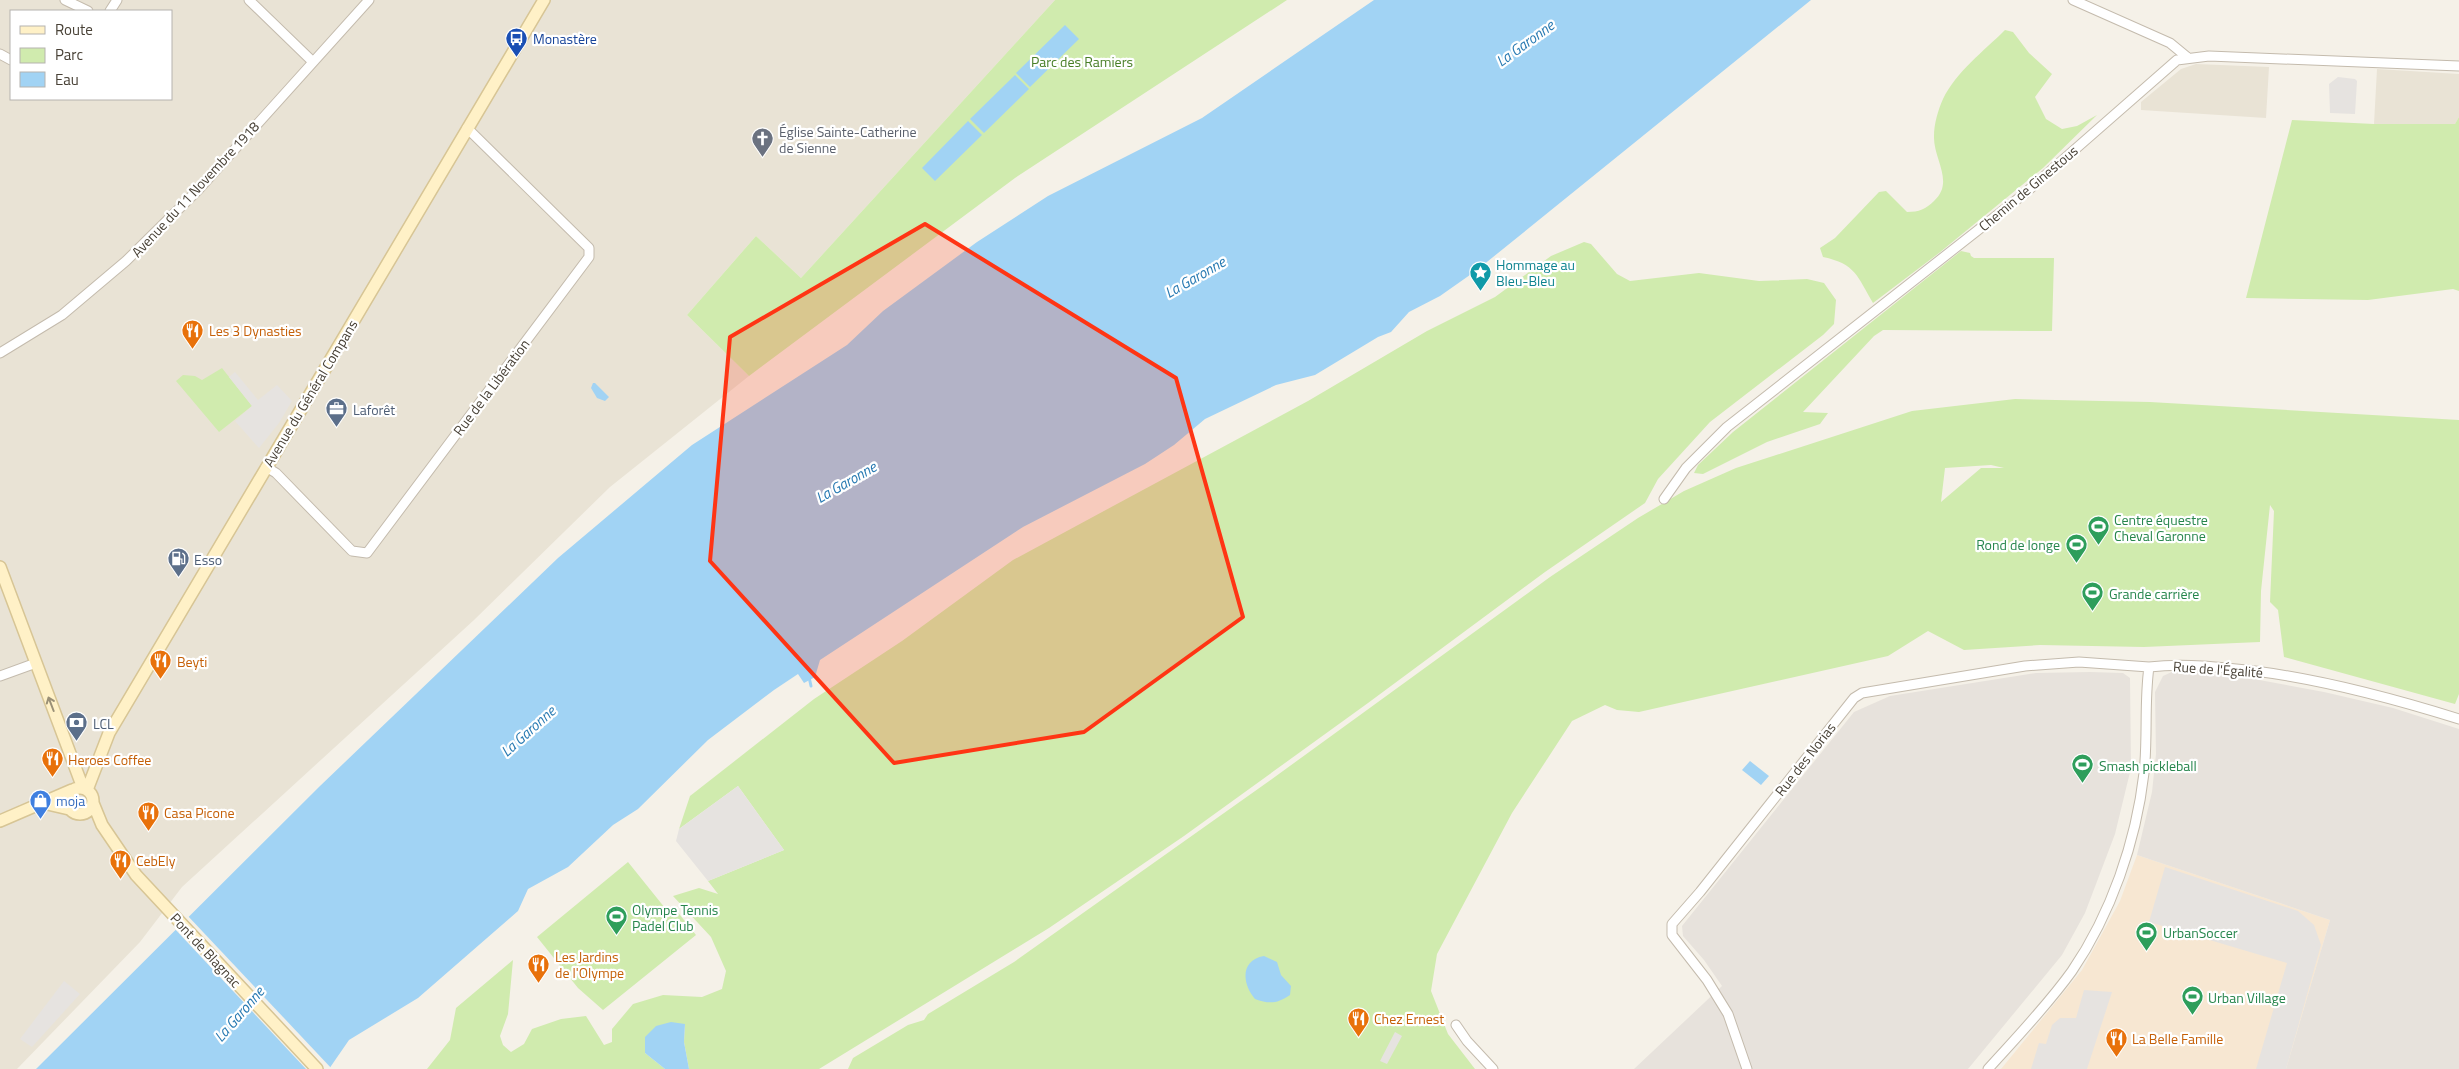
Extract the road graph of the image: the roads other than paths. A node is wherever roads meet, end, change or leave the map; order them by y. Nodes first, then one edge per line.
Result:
1 (65, 0) edge
2 (249, 0) edge
3 (369, 0) edge
4 (544, 0) edge
5 (2073, 0) edge
6 (86, 10) edge
7 (2187, 57) junction
8 (312, 61) junction
9 (2459, 66) edge
10 (468, 128) junction
11 (0, 353) edge
12 (266, 467) junction
13 (1664, 499) dead end
14 (0, 567) edge
15 (36, 663) junction
16 (2149, 667) junction
17 (0, 676) edge
18 (2459, 719) edge
19 (81, 789) junction
20 (43, 802) junction
21 (93, 802) junction
22 (74, 811) junction
23 (0, 821) edge
24 (102, 825) junction
25 (1456, 1025) dead end
26 (317, 1069) edge
27 (1493, 1069) edge
28 (1747, 1069) edge
29 (1988, 1069) edge

1 - 6 street
2 - 8 street
3 - 8 street, Avenue du 11 Novembre 1918
4 - 10 main road, Avenue du Général Compans
5 - 7 street
7 - 9 street, Chemin de Ginestous
7 - 13 street, Chemin de Ginestous
8 - 11 street, Avenue du 11 Novembre 1918
10 - 12 main road, Avenue du Général Compans
10 - 12 street, Rue de la Libération
12 - 19 main road, Avenue du Général Compans
14 - 15 main road
15 - 17 street
19 -> 15 main road
16 - 18 street, Rue de l'Égalité
16 - 28 street, Rue des Norias
16 - 29 street
19 - 20 main road
19 - 21 main road
19 - 22 main road
20 - 22 main road
20 - 23 main road
21 - 22 main road
21 - 24 main road, Pont de Blagnac
22 - 24 main road
24 - 26 main road, Pont de Blagnac
25 - 27 street

